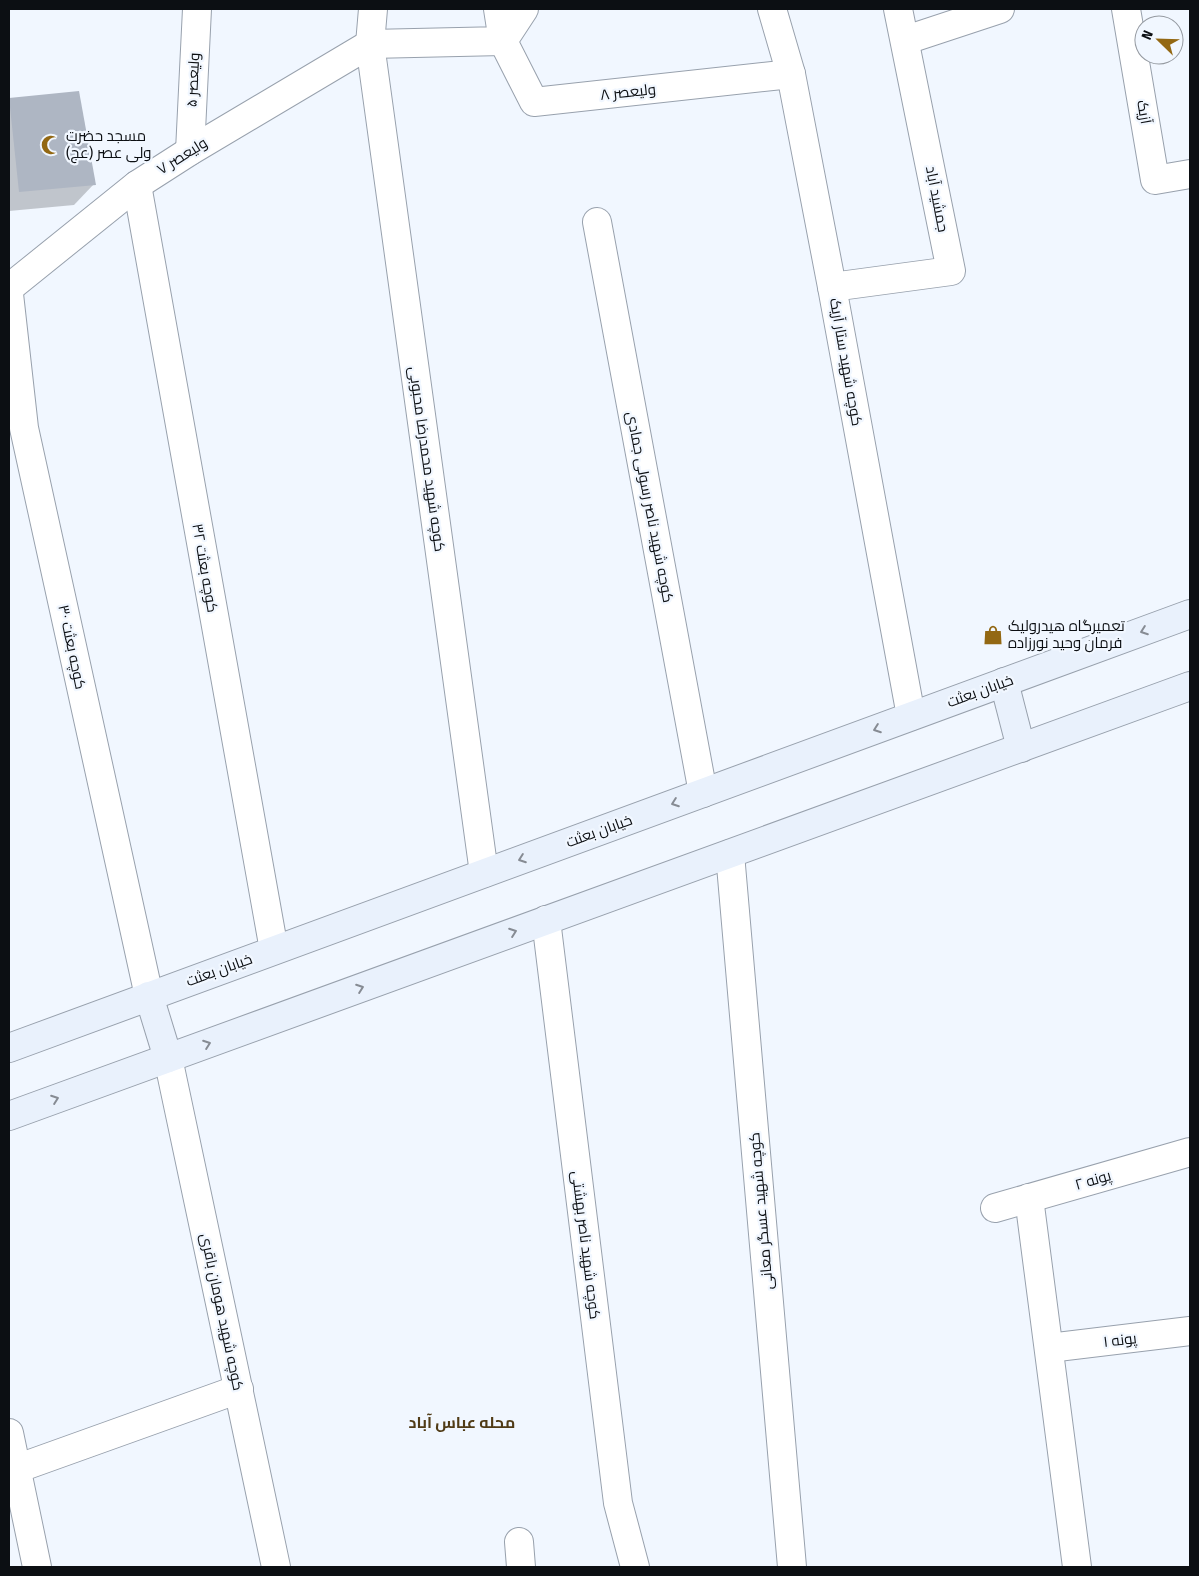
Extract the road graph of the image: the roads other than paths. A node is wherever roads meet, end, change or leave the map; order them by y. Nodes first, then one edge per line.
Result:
1 (197, 9) edge
2 (373, 9) edge
3 (498, 9) edge
4 (524, 9) edge
5 (772, 9) edge
6 (898, 9) edge
7 (1000, 9) edge
8 (1126, 9) edge
9 (906, 40) junction
10 (503, 41) junction
11 (370, 44) junction
12 (791, 74) junction
13 (190, 151) junction
14 (1190, 174) edge
15 (137, 185) junction
16 (597, 222) dead end
17 (832, 287) junction
18 (9, 288) edge
19 (9, 294) edge
20 (16, 439) edge
21 (1190, 614) edge
22 (1004, 682) junction
23 (1190, 686) edge
24 (910, 716) junction
25 (1021, 748) junction
26 (703, 793) junction
27 (730, 854) junction
28 (484, 873) junction
29 (546, 920) junction
30 (274, 950) junction
31 (149, 996) junction
32 (9, 1048) edge
33 (168, 1058) junction
34 (9, 1116) edge
35 (1190, 1152) edge
36 (1029, 1198) junction
37 (995, 1208) dead end
38 (1190, 1331) edge
39 (1049, 1348) junction
40 (239, 1389) junction
41 (9, 1433) edge
42 (16, 1469) junction
43 (37, 1567) edge
44 (276, 1567) edge
45 (635, 1567) edge
46 (792, 1567) edge
47 (1077, 1567) edge

1 - 13 street, ولیعصر ۵
2 - 11 street, کوچه شهید محمدرضا محبوبی
3 - 10 street
4 - 10 street
5 - 12 street, کوچه شهید ستار آریک
6 - 9 street, جمشید آباد
7 - 9 street
8 - 14 street, آزیک
9 - 17 street, جمشید آباد
10 - 11 street
10 - 12 street, ولیعصر ۸
11 - 13 street, ولیعصر ۷
11 - 28 street, کوچه شهید محمدرضا محبوبی
12 - 17 street, کوچه شهید ستار آریک
13 - 15 street, ولیعصر ۷
15 - 18 street, ولیعصر ۷
15 - 30 street, کوچه بعثت ۳۲
16 - 26 street, کوچه شهید ناصر رسولی جمادی
17 - 24 street, کوچه شهید ستار آریک
19 - 20 street, کوچه بعثت ۳۰
20 - 31 street, کوچه بعثت ۳۰
21 -> 22 main road, خیابان بعثت
22 - 24 main road, خیابان بعثت
22 - 25 main road
23 - 25 main road
24 -> 26 main road, خیابان بعثت
25 - 27 main road
26 -> 28 main road, خیابان بعثت
27 - 29 main road
27 - 46 street, کوچه شهید عسگر معانی
28 - 30 main road, خیابان بعثت
33 -> 29 main road
29 - 45 street, کوچه شهید ناصر بهشتی
30 - 31 main road, خیابان بعثت
31 - 32 main road, خیابان بعثت
31 - 33 main road
34 -> 33 main road
33 - 40 street, کوچه شهید هومان باقری
35 - 36 street, پونه ۲
36 - 37 street, پونه ۲
36 - 39 street
38 - 39 street, پونه ۱
39 - 47 street
40 - 42 street
40 - 44 street, کوچه شهید هومان باقری
41 - 42 street
42 - 43 street

